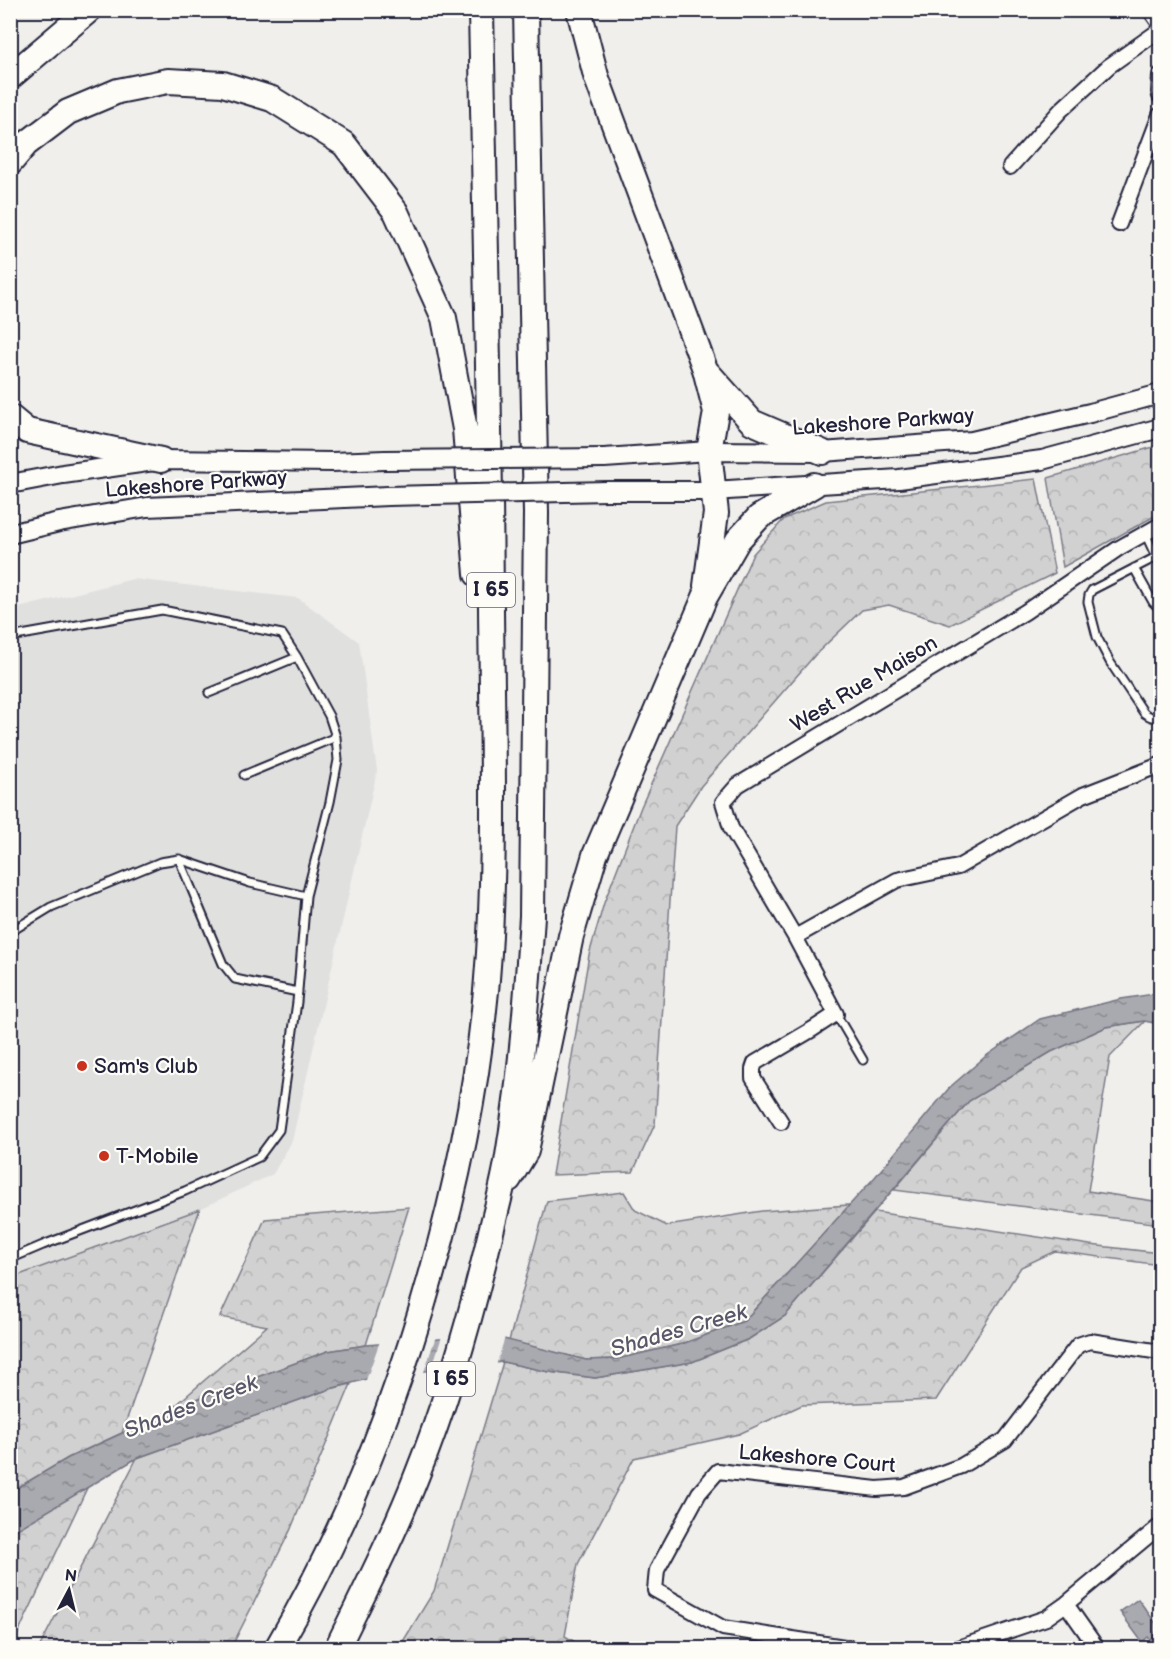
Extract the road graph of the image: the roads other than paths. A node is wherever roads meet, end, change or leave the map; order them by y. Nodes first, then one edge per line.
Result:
1 (89, 10) edge
2 (481, 10) edge
3 (526, 10) edge
4 (579, 10) edge
5 (1150, 10) edge
6 (1161, 24) edge
7 (1161, 30) edge
8 (1161, 75) edge
9 (10, 77) edge
10 (1161, 96) edge
11 (1161, 116) edge
12 (10, 163) edge
13 (1010, 167) dead end
14 (1119, 224) dead end
15 (705, 369) junction
16 (1161, 394) edge
17 (10, 417) edge
18 (1161, 428) edge
19 (709, 451) junction
20 (822, 452) junction
21 (161, 460) junction
22 (10, 484) edge
23 (814, 485) junction
24 (713, 491) junction
25 (1161, 525) edge
26 (1145, 533) junction
27 (10, 534) edge
28 (1158, 556) edge
29 (1134, 568) junction
30 (705, 597) junction
31 (1161, 606) edge
32 (10, 637) edge
33 (297, 657) junction
34 (209, 693) dead end
35 (492, 704) junction
36 (1161, 716) edge
37 (336, 737) junction
38 (1161, 765) edge
39 (244, 775) dead end
40 (179, 859) junction
41 (306, 896) junction
42 (10, 932) edge
43 (795, 937) junction
44 (298, 992) junction
45 (836, 1014) junction
46 (863, 1060) dead end
47 (781, 1122) dead end
48 (517, 1154) junction
49 (10, 1259) edge
50 (1161, 1352) edge
51 (1161, 1526) edge
52 (1066, 1604) junction
53 (277, 1648) edge
54 (337, 1648) edge
55 (851, 1648) edge
56 (958, 1648) edge
57 (1097, 1648) edge

1 - 9 highway
2 - 35 highway, I 65
3 - 48 highway, I 65
4 - 15 highway
5 - 6 street
7 - 13 street
8 - 10 street
11 - 14 street
12 - 35 highway
15 - 19 highway
15 - 20 highway
16 - 20 main road, Lakeshore Parkway
17 - 21 highway
18 - 23 main road
19 - 20 main road, Lakeshore Parkway
19 - 21 main road, Lakeshore Parkway, bridge
19 - 24 highway
21 - 22 main road, Lakeshore Parkway
23 - 24 main road
23 - 30 highway
24 - 27 main road, Lakeshore Parkway, bridge
24 - 30 highway
25 - 26 street, West Rue Maison
26 - 28 lane
26 - 43 street, West Rue Maison
28 - 29 lane
29 - 31 lane
29 - 36 lane
30 - 48 highway
32 - 33 lane
33 - 34 lane
33 - 37 lane
35 - 53 highway, I 65
37 - 39 lane
37 - 41 lane
38 - 43 street
40 - 41 lane
40 - 42 lane
40 - 44 lane
41 - 44 lane
43 - 45 street, West Rue Maison
44 - 49 lane
45 - 46 lane
45 - 47 street
48 - 54 highway, I 65
50 - 55 street, Lakeshore Court
51 - 52 street
52 - 56 street
52 - 57 street

